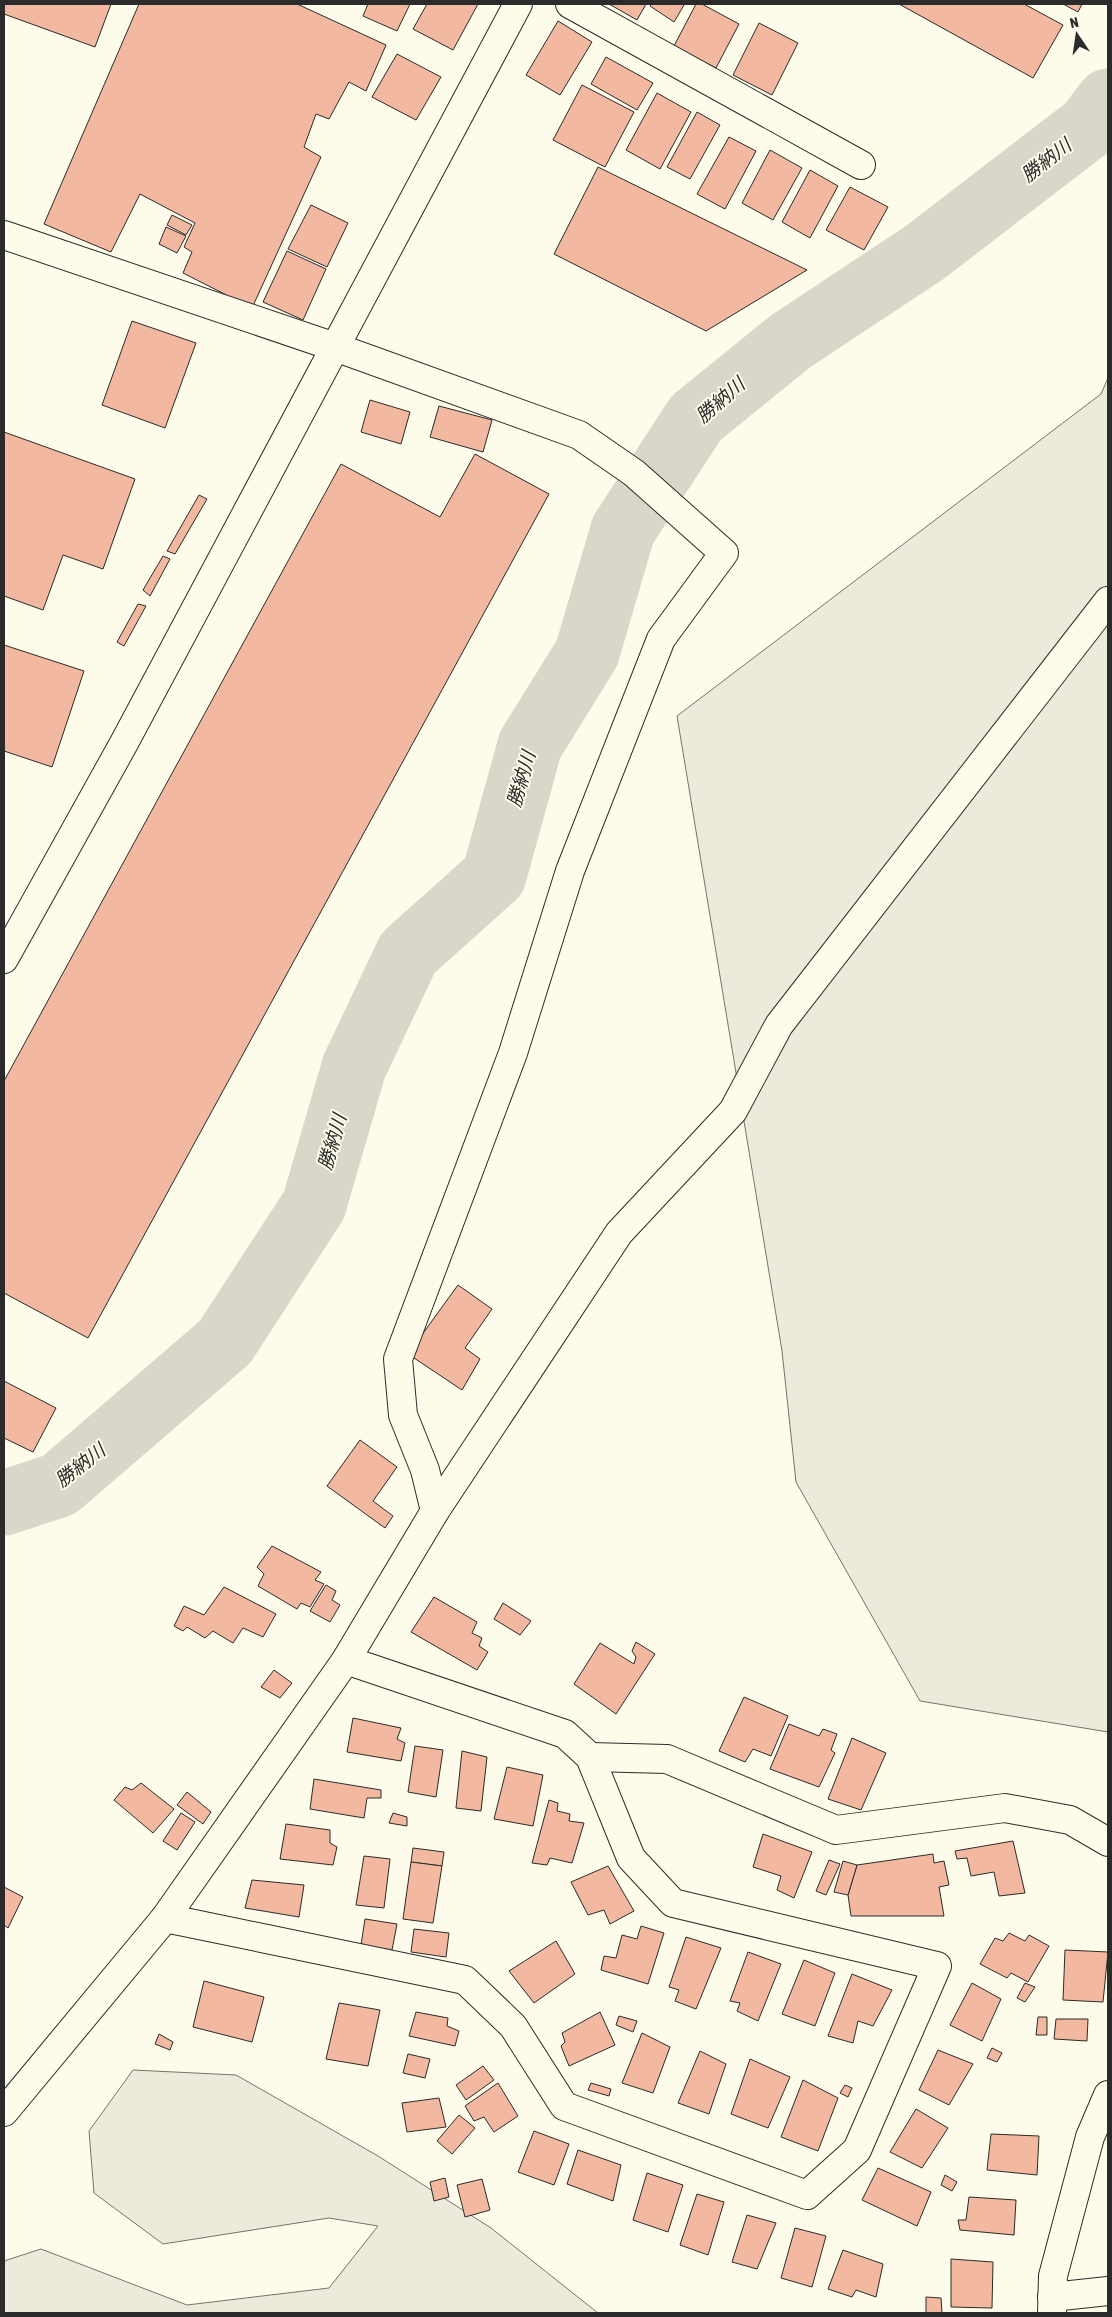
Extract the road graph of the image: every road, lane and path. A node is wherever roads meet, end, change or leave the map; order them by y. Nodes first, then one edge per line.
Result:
1 (518, 4) edge
2 (570, 4) edge
3 (861, 165) dead end
4 (4, 235) edge
5 (335, 347) junction
6 (1108, 601) edge
7 (4, 958) edge
8 (435, 1511) junction
9 (346, 1660) junction
10 (590, 1757) junction
11 (1108, 1842) edge
12 (165, 1918) junction
13 (1108, 2094) edge
14 (4, 2112) edge
15 (1108, 2291) edge
16 (1052, 2305) edge

1 - 5 street
2 - 3 street
4 - 5 street
5 - 7 street
5 - 8 street
6 - 8 street
8 - 9 street
9 - 10 street
9 - 12 street
10 - 11 street
10 - 12 street
12 - 14 street
13 - 16 street
15 - 16 street

